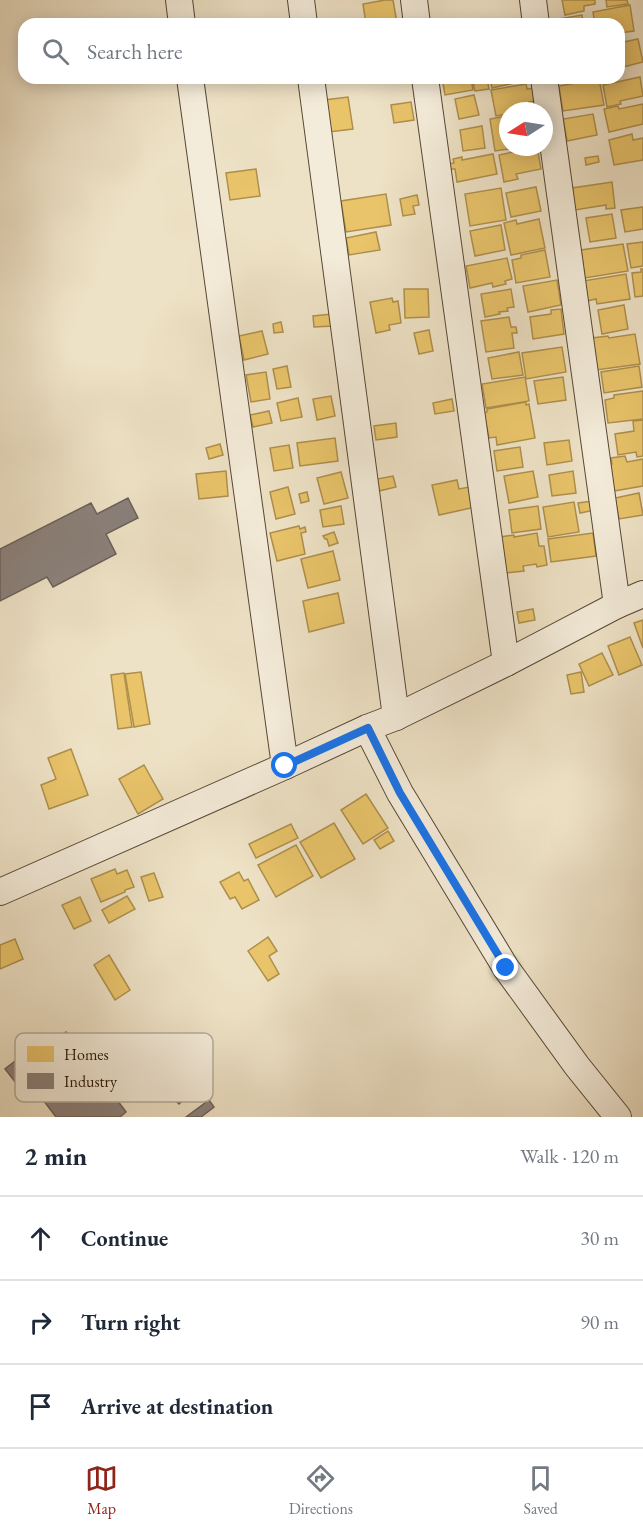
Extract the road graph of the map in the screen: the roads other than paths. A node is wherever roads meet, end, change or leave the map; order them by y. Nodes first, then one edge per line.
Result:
1 (179, 0) edge
2 (301, 0) edge
3 (414, 0) edge
4 (533, 0) edge
5 (181, 18) edge
6 (303, 18) edge
7 (416, 18) edge
8 (535, 18) edge
9 (191, 84) edge
10 (312, 84) edge
11 (426, 84) edge
12 (545, 84) edge
13 (643, 594) edge
14 (617, 605) junction
15 (506, 663) junction
16 (396, 717) junction
17 (368, 728) junction
18 (285, 766) junction
19 (0, 892) edge
20 (618, 1117) edge

1 - 5 street
2 - 6 street
3 - 7 street
4 - 8 street
9 - 18 street
10 - 16 street
11 - 15 street
12 - 14 street
13 - 14 street
14 - 15 street
15 - 16 street
16 - 17 street
17 - 18 street
17 - 20 street
18 - 19 street

